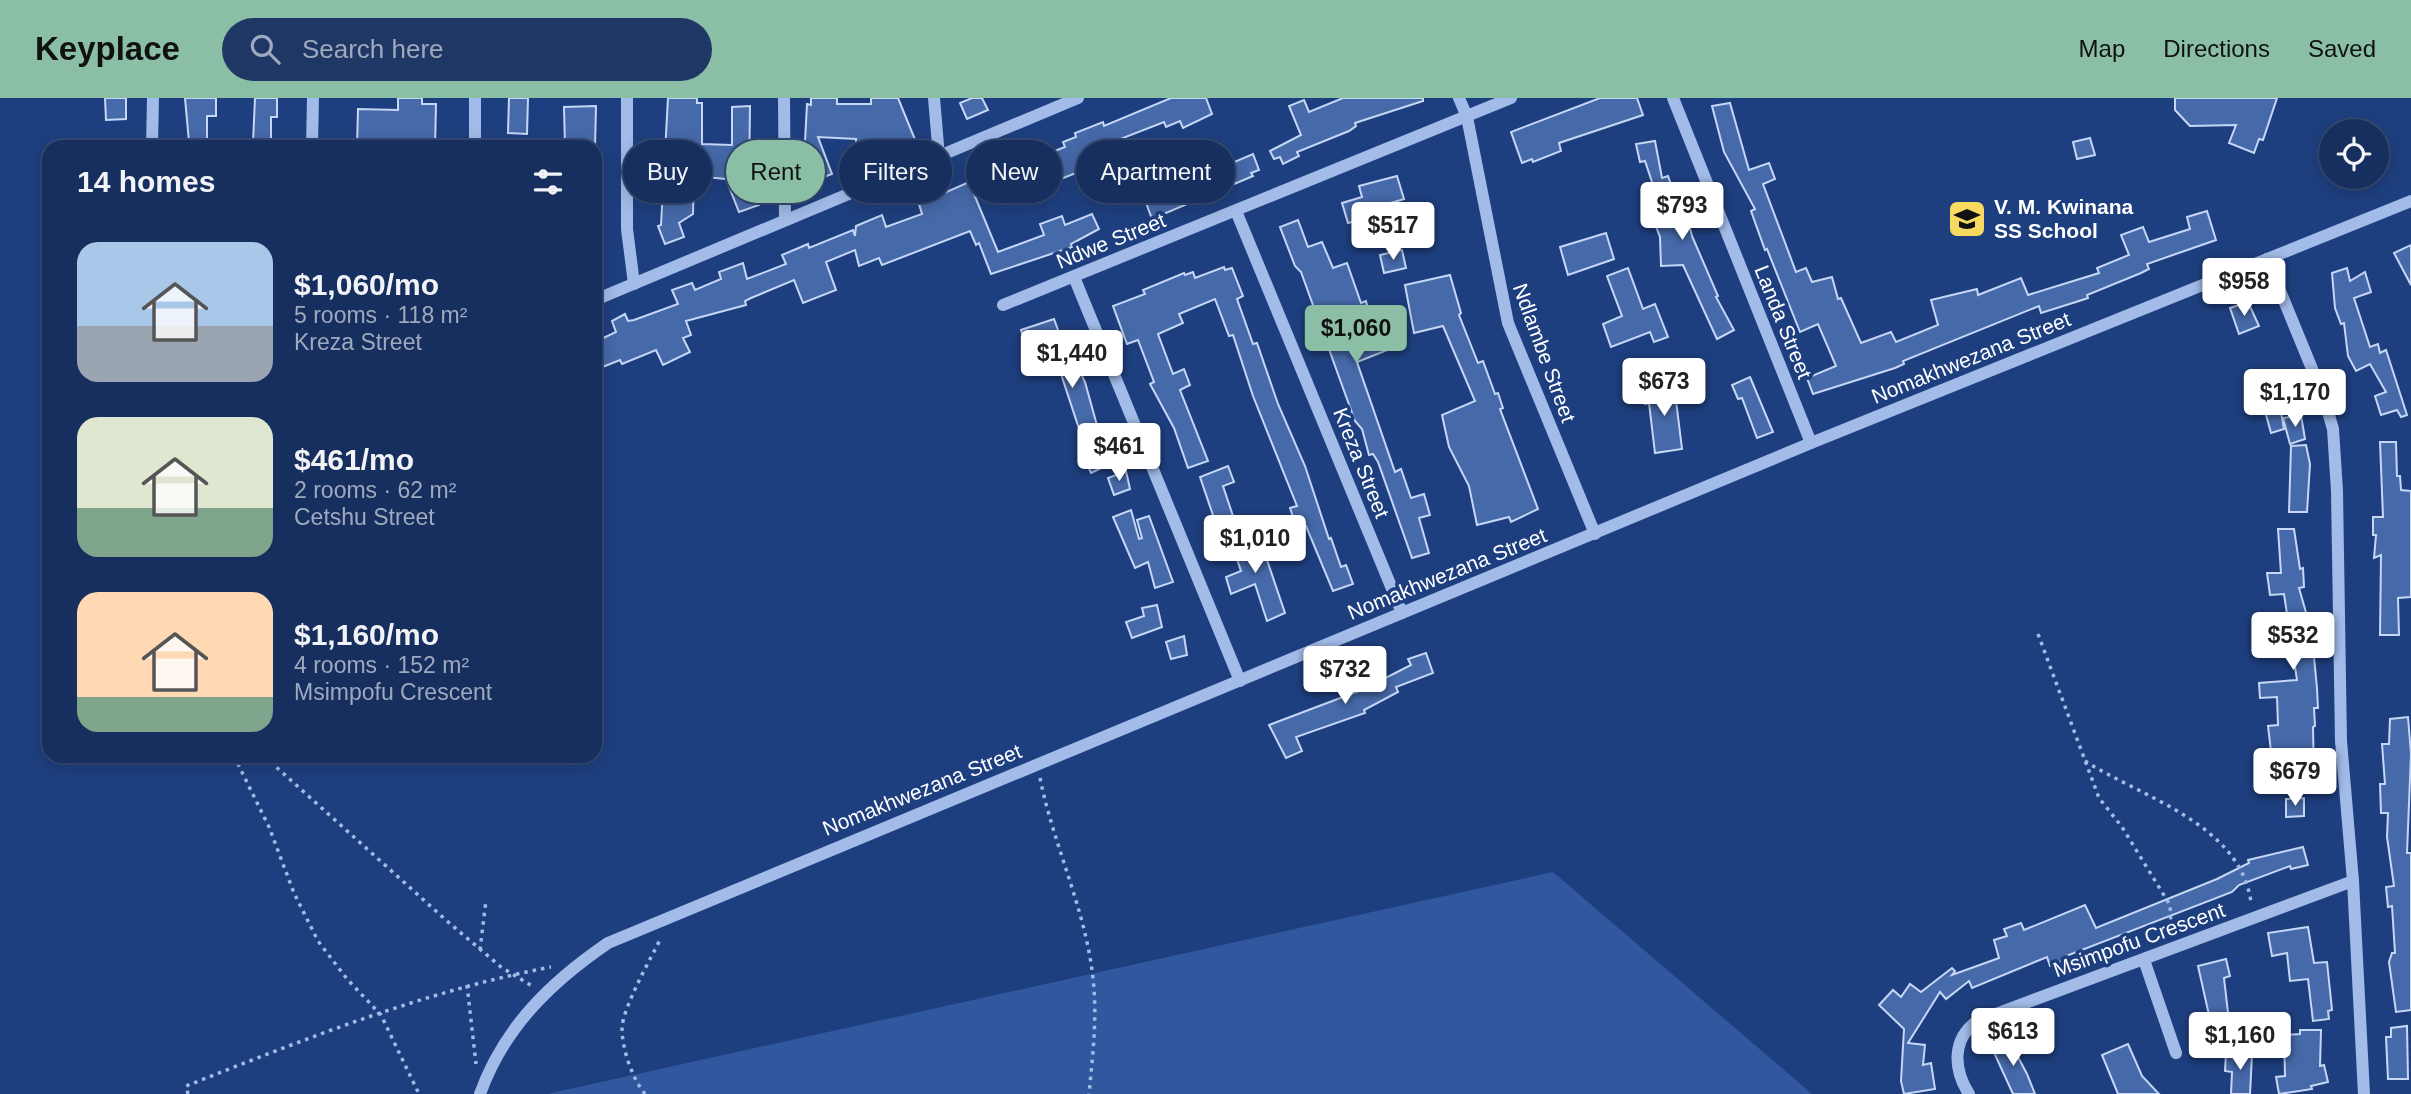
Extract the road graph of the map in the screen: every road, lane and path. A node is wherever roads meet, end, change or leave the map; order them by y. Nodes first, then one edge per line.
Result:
1 (153, 98) edge
2 (313, 98) edge
3 (475, 98) edge
4 (627, 98) edge
5 (784, 98) edge
6 (934, 98) edge
7 (1078, 98) edge
8 (1459, 98) edge
9 (1511, 98) edge
10 (1673, 98) edge
11 (1467, 117) junction
12 (152, 140) edge
13 (313, 140) edge
14 (475, 140) edge
15 (938, 140) edge
16 (952, 151) edge
17 (839, 197) edge
18 (2411, 201) edge
19 (1236, 211) junction
20 (785, 219) junction
21 (2267, 259) junction
22 (1074, 277) junction
23 (634, 284) junction
24 (602, 297) edge
25 (1003, 305) dead end
26 (1811, 443) junction
27 (1595, 534) junction
28 (1402, 613) junction
29 (2039, 634) dead end
30 (1240, 681) junction
31 (2085, 761) junction
32 (237, 763) edge
33 (271, 763) edge
34 (1037, 764) junction
35 (2353, 881) junction
36 (486, 900) dead end
37 (674, 914) junction
38 (2253, 918) junction
39 (480, 950) junction
40 (2162, 954) junction
41 (2144, 960) junction
42 (579, 962) junction
43 (513, 973) junction
44 (467, 985) junction
45 (542, 994) junction
46 (381, 1015) junction
47 (2176, 1053) dead end
48 (476, 1075) dead end
49 (188, 1094) edge
50 (419, 1094) edge
51 (480, 1094) edge
52 (645, 1094) edge
53 (1089, 1094) edge
54 (1969, 1094) edge
55 (2364, 1094) edge

1 - 12 street
2 - 13 street
3 - 14 street
4 - 23 street
5 - 20 street
6 - 15 street
7 - 16 street
8 - 11 street, Ndlambe Street
9 - 11 street
10 - 26 street, Landa Street
11 - 19 street, Ndwe Street
11 - 27 street, Ndlambe Street
17 - 20 street
18 - 21 street, Nomakhwezana Street
19 - 22 street, Ndwe Street
19 - 28 street, Kreza Street
20 - 23 street
21 - 26 street, Nomakhwezana Street
21 - 35 street
22 - 25 street, Ndwe Street
22 - 30 street
23 - 24 street
26 - 27 street, Nomakhwezana Street
27 - 28 street, Nomakhwezana Street
28 - 30 street, Nomakhwezana Street
29 - 31 path
30 - 34 street, Nomakhwezana Street
31 - 38 path
31 - 40 path
32 - 46 path
33 - 39 path
34 - 37 street, Nomakhwezana Street
34 - 53 path
35 - 38 street, Msimpofu Crescent
35 - 55 street
36 - 39 path
37 - 42 street, Nomakhwezana Street
37 - 52 path
38 - 40 street, Msimpofu Crescent
39 - 43 path
40 - 41 street, Msimpofu Crescent
41 - 47 street
41 - 54 street, Msimpofu Crescent
42 - 43 path
42 - 45 street, Nomakhwezana Street
43 - 44 path
43 - 45 path
44 - 46 path
44 - 48 path
45 - 51 street, Nomakhwezana Street
46 - 49 path
46 - 50 path

